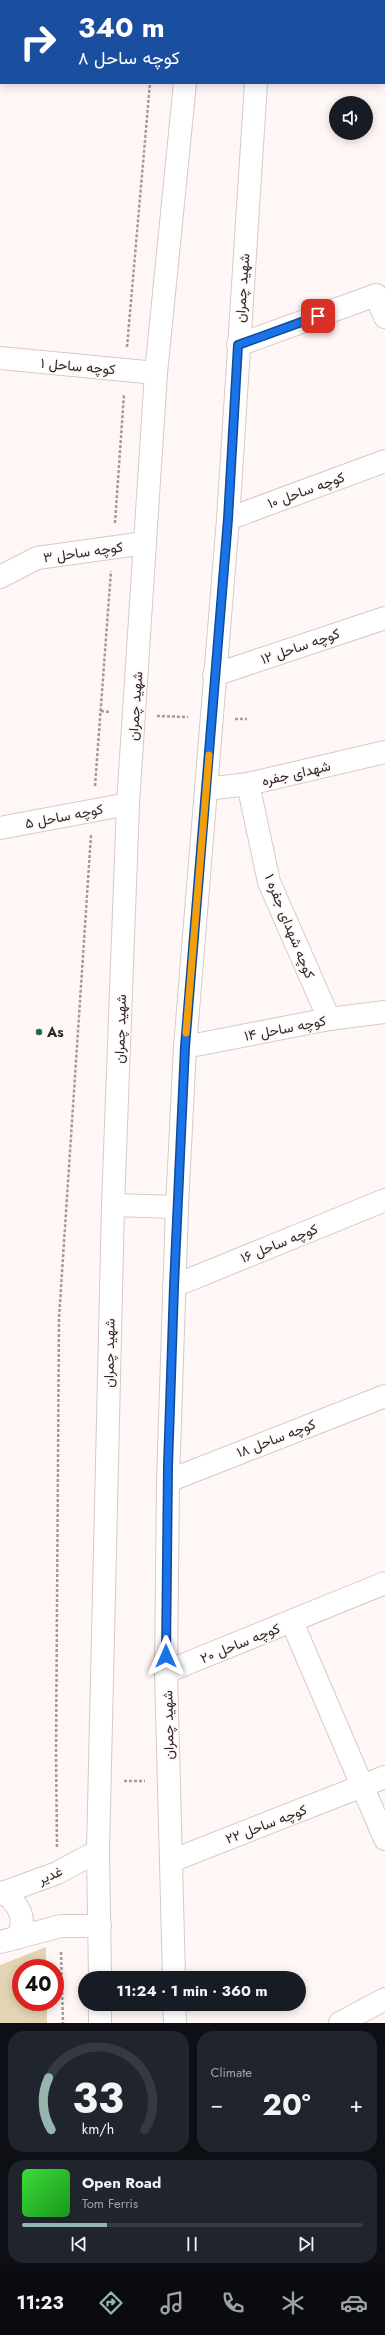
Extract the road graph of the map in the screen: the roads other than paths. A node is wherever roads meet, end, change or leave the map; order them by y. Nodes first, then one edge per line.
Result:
1 (185, 84) edge
2 (256, 84) edge
3 (385, 317) edge
4 (238, 345) junction
5 (0, 358) edge
6 (156, 373) junction
7 (385, 461) edge
8 (228, 519) junction
9 (145, 543) junction
10 (0, 577) edge
11 (385, 618) edge
12 (214, 675) junction
13 (385, 752) edge
14 (248, 784) junction
15 (206, 789) junction
16 (128, 804) junction
17 (0, 828) edge
18 (385, 1012) edge
19 (328, 1019) junction
20 (185, 1047) junction
21 (385, 1200) edge
22 (112, 1205) junction
23 (177, 1207) junction
24 (174, 1286) junction
25 (385, 1396) edge
26 (168, 1481) junction
27 (385, 1583) edge
28 (292, 1622) junction
29 (166, 1672) junction
30 (385, 1777) edge
31 (361, 1787) junction
32 (385, 1839) edge
33 (98, 1851) junction
34 (171, 1861) junction
35 (2, 1893) edge
36 (100, 1926) junction
37 (8, 1940) edge
38 (100, 1971) edge
39 (174, 1971) edge
40 (385, 1999) edge
41 (100, 2011) edge
42 (174, 2011) edge
43 (100, 2023) edge
44 (175, 2023) edge
45 (340, 2023) edge

1 - 6 street, شهید چمران
2 - 4 street, شهید چمران
3 - 4 street
4 - 8 street, شهید چمران
5 - 6 street, کوچه ساحل ۱
6 - 9 street, شهید چمران
7 - 8 street, کوچه ساحل ۱۰
8 - 12 street, شهید چمران
9 - 10 street, کوچه ساحل ۳
9 - 16 street, شهید چمران
11 - 12 street, کوچه ساحل ۱۲
12 - 15 street, شهید چمران
13 - 14 street, شهدای جفره
14 - 15 street, شهدای جفره
14 - 19 street, کوچه شهدای جفره ۱
15 - 20 street, شهید چمران
16 - 17 street, کوچه ساحل ۵
16 - 22 street, شهید چمران
18 - 19 street, کوچه ساحل ۱۴
19 - 20 street, کوچه ساحل ۱۴
20 - 23 street, شهید چمران
21 - 24 street, کوچه ساحل ۱۶
22 - 23 street
22 - 33 street, شهید چمران
23 - 24 street, شهید چمران
24 - 26 street, شهید چمران
25 - 26 street, کوچه ساحل ۱۸
26 - 29 street, شهید چمران
27 - 28 street, کوچه ساحل ۲۰
28 - 29 street, کوچه ساحل ۲۰
28 - 31 street
29 - 34 street, شهید چمران
30 - 31 street, کوچه ساحل ۲۲
31 - 32 street
31 - 34 street, کوچه ساحل ۲۲
33 - 35 street, غدیر
33 - 36 street, شهید چمران
34 - 39 street, شهید چمران
35 - 37 street
36 - 37 street
36 - 38 street, شهید چمران
40 - 45 street
41 - 43 street
42 - 44 street

